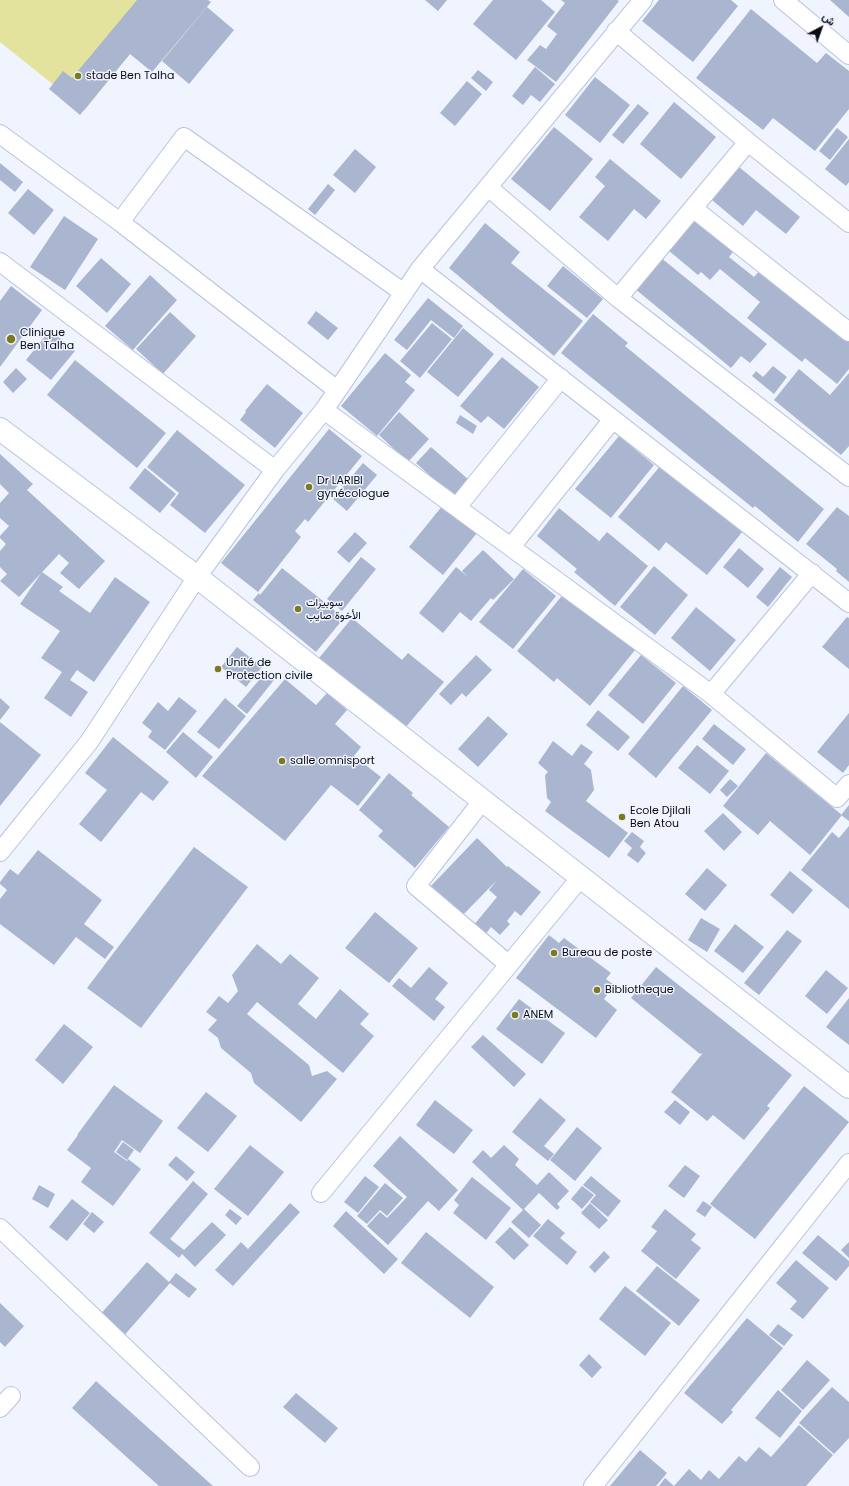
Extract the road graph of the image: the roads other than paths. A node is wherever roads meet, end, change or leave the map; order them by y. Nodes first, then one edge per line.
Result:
1 (643, 0) edge
2 (783, 0) edge
3 (616, 31) junction
4 (849, 55) edge
5 (0, 134) edge
6 (748, 142) junction
7 (488, 187) junction
8 (694, 209) junction
9 (120, 222) junction
10 (849, 223) edge
11 (0, 262) edge
12 (420, 269) junction
13 (404, 293) junction
14 (618, 298) junction
15 (849, 332) edge
16 (561, 378) junction
17 (337, 390) junction
18 (324, 410) junction
19 (613, 419) junction
20 (0, 430) edge
21 (276, 470) junction
22 (849, 476) edge
23 (457, 507) junction
24 (511, 547) junction
25 (812, 573) junction
26 (197, 577) junction
27 (849, 603) edge
28 (711, 694) junction
29 (849, 784) edge
30 (483, 800) junction
31 (0, 852) edge
32 (581, 877) junction
33 (508, 964) junction
34 (849, 1087) edge
35 (849, 1163) edge
36 (321, 1193) dead end
37 (0, 1228) edge
38 (250, 1466) dead end
39 (593, 1486) edge

1 - 3 street
2 - 4 street
3 - 6 street
3 - 7 street
5 - 9 street
6 - 8 street
6 - 10 street
7 - 12 street
7 - 14 street
8 - 14 street
8 - 15 street
9 - 13 street
9 - 17 street
11 - 21 street
12 - 13 street
12 - 16 street
13 - 17 street
14 - 22 street
16 - 19 street
16 - 23 street
17 - 18 street
18 - 21 street
18 - 23 street
19 - 24 street
19 - 25 street
20 - 26 street
21 - 26 street
23 - 24 street
24 - 28 street
25 - 27 street
25 - 28 street
26 - 30 street
26 - 31 street
28 - 29 street
30 - 32 street
30 - 33 street
32 - 33 street
32 - 34 street
33 - 36 street
35 - 39 street
37 - 38 street

